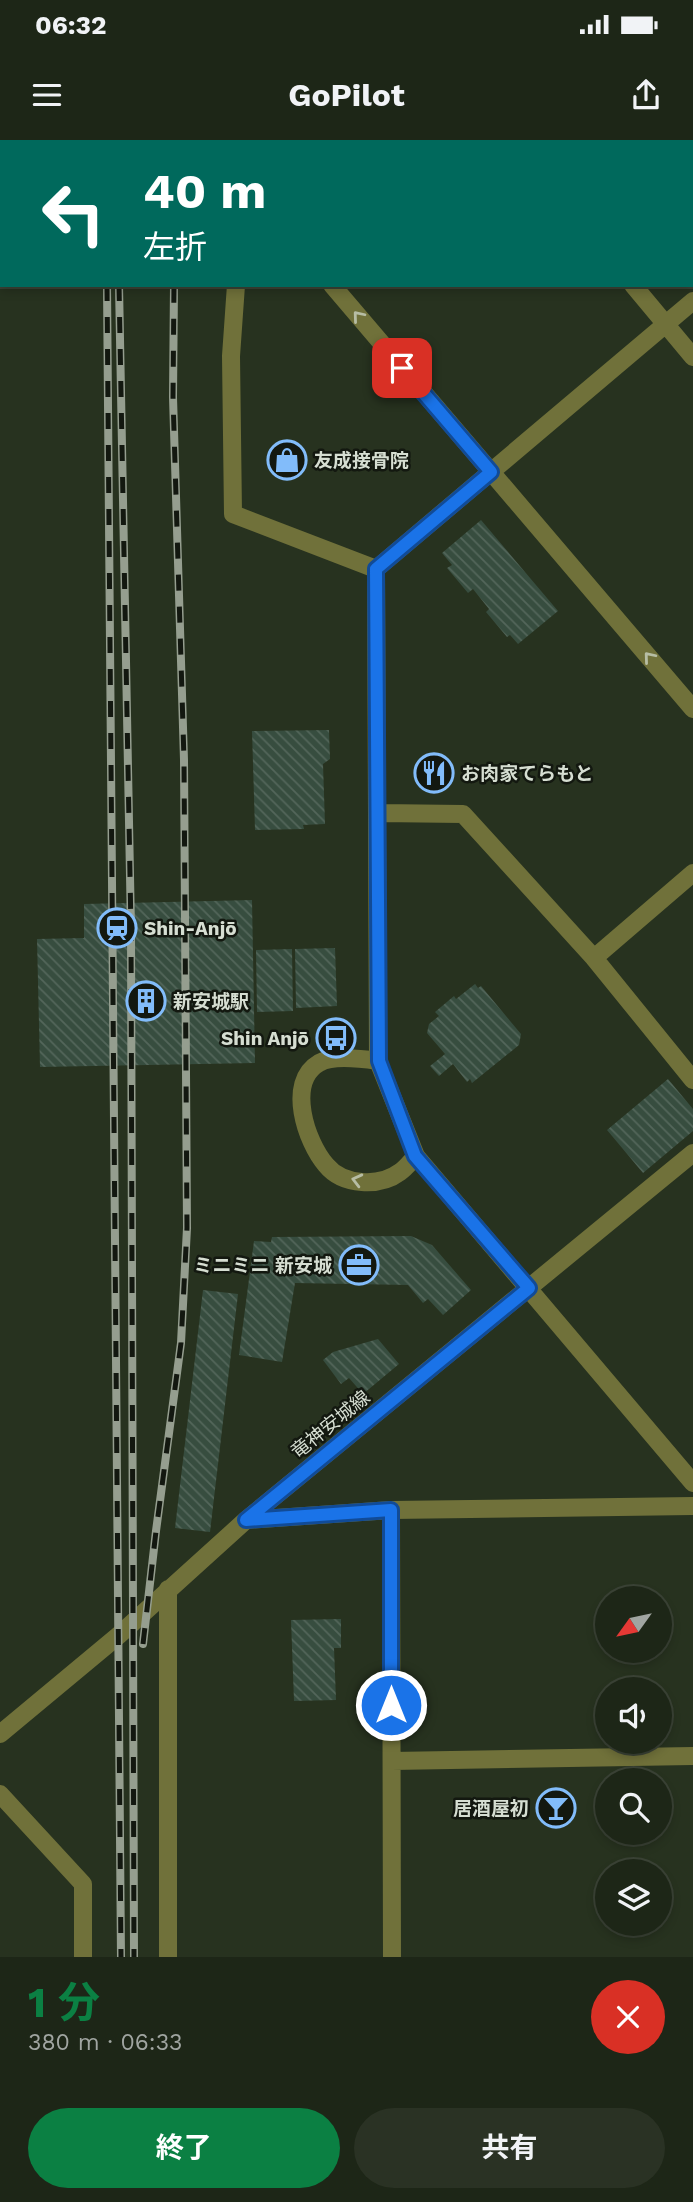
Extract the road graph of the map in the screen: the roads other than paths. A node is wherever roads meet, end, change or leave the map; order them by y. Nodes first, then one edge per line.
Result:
1 (236, 287) edge
2 (334, 287) edge
3 (635, 287) edge
4 (693, 301) edge
5 (666, 324) junction
6 (693, 357) edge
7 (491, 472) junction
8 (376, 569) junction
9 (693, 709) edge
10 (379, 813) junction
11 (693, 873) edge
12 (594, 958) junction
13 (379, 1061) junction
14 (693, 1080) edge
15 (693, 1153) edge
16 (415, 1156) junction
17 (529, 1288) junction
18 (693, 1483) edge
19 (693, 1506) edge
20 (391, 1510) junction
21 (246, 1520) junction
22 (168, 1589) junction
23 (0, 1734) edge
24 (693, 1756) edge
25 (391, 1761) junction
26 (0, 1794) edge
27 (83, 1957) edge
28 (168, 1957) edge
29 (393, 1957) edge

1 - 8 street
7 -> 2 street
3 - 5 street
4 - 5 street
5 - 6 street
5 - 7 street
7 - 8 street
9 -> 7 street
8 - 10 street
10 - 12 street
10 - 13 street
11 - 12 street
12 - 14 street
13 - 16 street
16 -> 13 street
15 - 17 street, 竜神安城線
16 - 17 street
17 - 18 street
17 - 21 street, 竜神安城線
19 - 20 street
20 - 21 street
20 - 25 street
21 - 22 street, 竜神安城線
22 - 23 street, 竜神安城線
22 - 28 street
24 - 25 street
25 - 29 street
26 - 27 street

